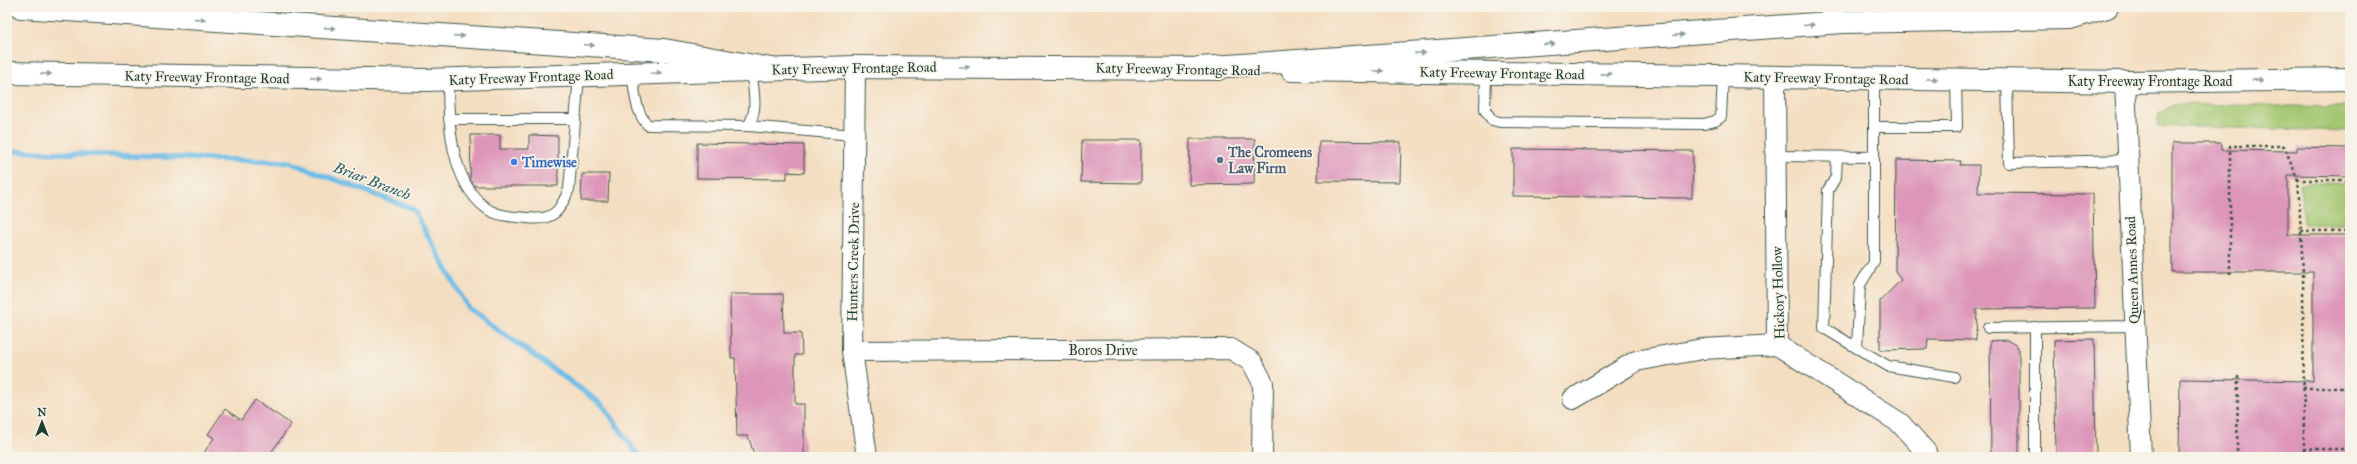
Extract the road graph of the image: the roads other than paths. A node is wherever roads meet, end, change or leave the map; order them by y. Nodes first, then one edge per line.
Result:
1 (21, 7) edge
2 (2107, 7) edge
3 (855, 66) junction
4 (1199, 68) junction
5 (761, 70) junction
6 (7, 73) edge
7 (1486, 73) junction
8 (632, 74) junction
9 (579, 76) junction
10 (1724, 76) junction
11 (1775, 77) junction
12 (1874, 78) junction
13 (2350, 79) edge
14 (448, 80) junction
15 (1956, 80) junction
16 (2007, 80) junction
17 (2125, 82) junction
18 (449, 119) junction
19 (575, 119) junction
20 (748, 126) junction
21 (1874, 127) junction
22 (854, 135) junction
23 (1776, 156) junction
24 (1837, 157) junction
25 (1874, 157) junction
26 (2128, 160) junction
27 (2135, 326) junction
28 (2035, 327) junction
29 (1988, 328) dead end
30 (1777, 345) junction
31 (1857, 348) junction
32 (852, 351) junction
33 (1954, 377) dead end
34 (1573, 399) dead end
35 (867, 457) edge
36 (1262, 457) edge
37 (1927, 457) edge
38 (2035, 457) edge
39 (2141, 457) edge

1 -> 5 main road
4 -> 2 main road
3 -> 4 main road, Katy Freeway Frontage Road
3 - 5 main road, Katy Freeway Frontage Road
3 - 22 street, Hunters Creek Drive
4 -> 7 main road, Katy Freeway Frontage Road
8 -> 5 main road, Katy Freeway Frontage Road
5 - 20 lane
6 -> 14 main road, Katy Freeway Frontage Road
7 -> 10 main road, Katy Freeway Frontage Road
7 - 10 lane
8 - 9 main road, Katy Freeway Frontage Road
8 - 20 lane
9 - 14 main road, Katy Freeway Frontage Road
9 - 19 lane
10 - 11 main road, Katy Freeway Frontage Road
11 - 12 main road, Katy Freeway Frontage Road
11 - 23 street, Hickory Hollow
12 -> 15 main road, Katy Freeway Frontage Road
12 - 21 lane
17 -> 13 main road, Katy Freeway Frontage Road
14 - 18 lane
15 - 16 main road, Katy Freeway Frontage Road
15 - 21 lane
16 - 17 main road, Katy Freeway Frontage Road
16 - 26 lane
17 - 26 street, Queen Annes Road
18 - 19 lane
18 - 19 lane
20 - 22 lane
21 - 25 lane
22 - 32 street, Hunters Creek Drive
23 - 24 lane
23 - 30 street, Hickory Hollow
24 - 25 lane
24 - 31 lane
25 - 31 lane
26 - 27 street, Queen Annes Road
27 - 28 lane
27 - 39 street, Queen Annes Road
28 - 29 lane
28 - 38 lane
30 - 34 street
30 - 37 street, Hickory Hollow
31 - 33 lane
32 - 35 street, Hunters Creek Drive
32 - 36 street, Boros Drive

